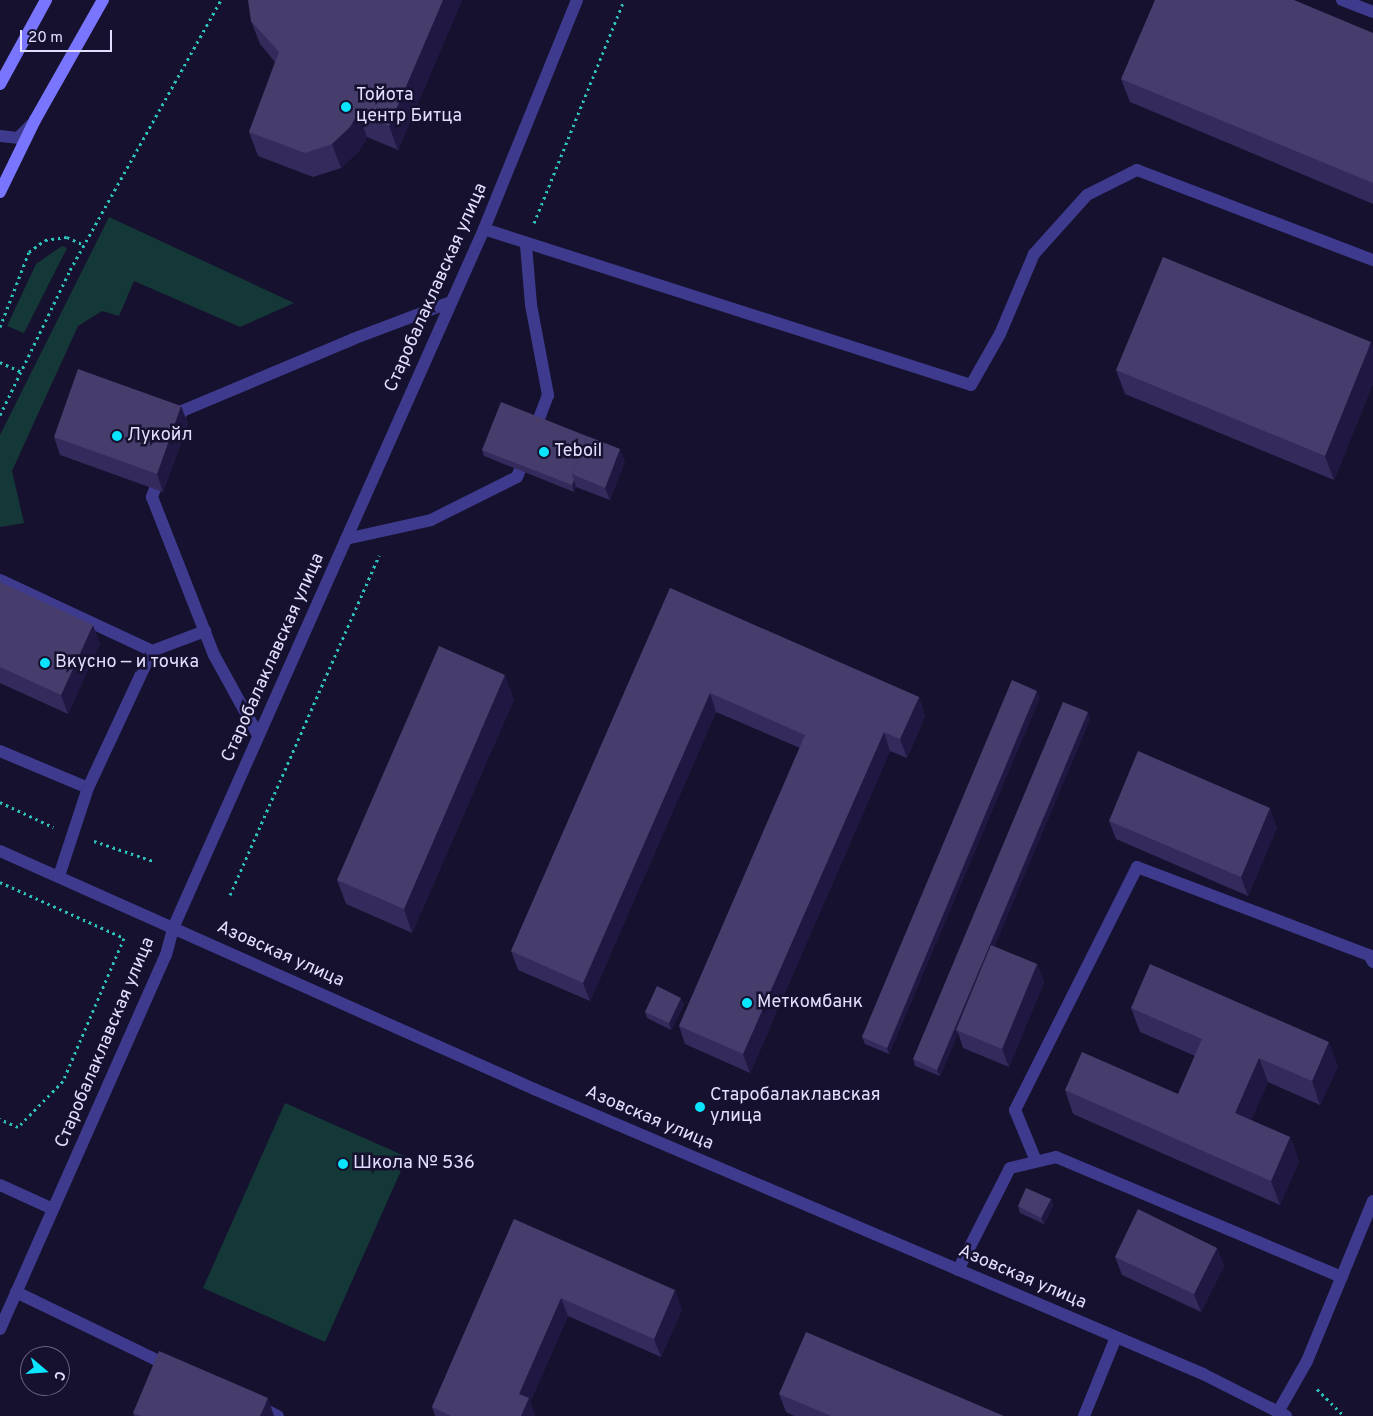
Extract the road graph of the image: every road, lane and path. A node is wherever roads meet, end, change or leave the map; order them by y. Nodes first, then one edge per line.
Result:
1 (46, 0) edge
2 (103, 0) edge
3 (221, 0) edge
4 (577, 0) edge
5 (624, 0) edge
6 (1342, 0) edge
7 (1373, 12) edge
8 (0, 84) edge
9 (35, 120) junction
10 (0, 136) edge
11 (0, 192) edge
12 (484, 229) junction
13 (84, 245) junction
14 (526, 245) junction
15 (1373, 260) edge
16 (451, 302) junction
17 (0, 327) edge
18 (0, 362) edge
19 (21, 372) junction
20 (0, 415) edge
21 (178, 421) edge
22 (155, 489) edge
23 (390, 529) junction
24 (346, 539) junction
25 (0, 580) edge
26 (205, 631) junction
27 (152, 651) junction
28 (258, 735) junction
29 (0, 751) edge
30 (88, 788) junction
31 (0, 851) edge
32 (59, 876) junction
33 (0, 882) edge
34 (230, 895) dead end
35 (174, 926) junction
36 (1373, 962) edge
37 (0, 1119) edge
38 (1036, 1161) junction
39 (0, 1185) edge
40 (1373, 1202) edge
41 (53, 1209) junction
42 (958, 1270) junction
43 (1342, 1277) junction
44 (16, 1292) junction
45 (0, 1329) edge
46 (1116, 1337) junction
47 (180, 1371) edge
48 (1300, 1372) junction
49 (252, 1404) edge
50 (1282, 1414) edge
51 (278, 1416) edge
52 (1084, 1416) edge
53 (1344, 1416) edge

1 - 8 main road
2 - 9 main road
3 - 13 path
4 - 12 street, Старобалаклавская улица
5 - 14 path
6 - 7 street
9 - 10 street
9 - 11 main road
12 - 14 street
12 - 16 street, Старобалаклавская улица
13 - 17 path
13 - 19 path
14 - 15 street
14 - 23 street
16 - 21 street
16 - 24 street, Старобалаклавская улица
18 - 19 path
19 - 20 path
22 - 26 street
23 - 24 street
23 - 34 path
24 - 28 street, Старобалаклавская улица
25 - 27 street
26 - 27 street
26 - 28 street
27 - 30 street
28 - 35 street, Старобалаклавская улица
29 - 30 street
30 - 32 street
31 - 32 street, Азовская улица
32 - 35 street, Азовская улица
33 - 37 path
35 - 41 street, Старобалаклавская улица
35 - 42 street, Азовская улица
36 - 38 street
38 - 42 street
38 - 43 street
39 - 41 street
40 - 43 street
41 - 44 street, Старобалаклавская улица
42 - 46 street, Азовская улица
43 - 48 street
44 - 45 street, Старобалаклавская улица
44 - 47 street
46 - 50 street, Азовская улица
46 - 52 street
48 - 50 street
48 - 53 path
49 - 51 street

